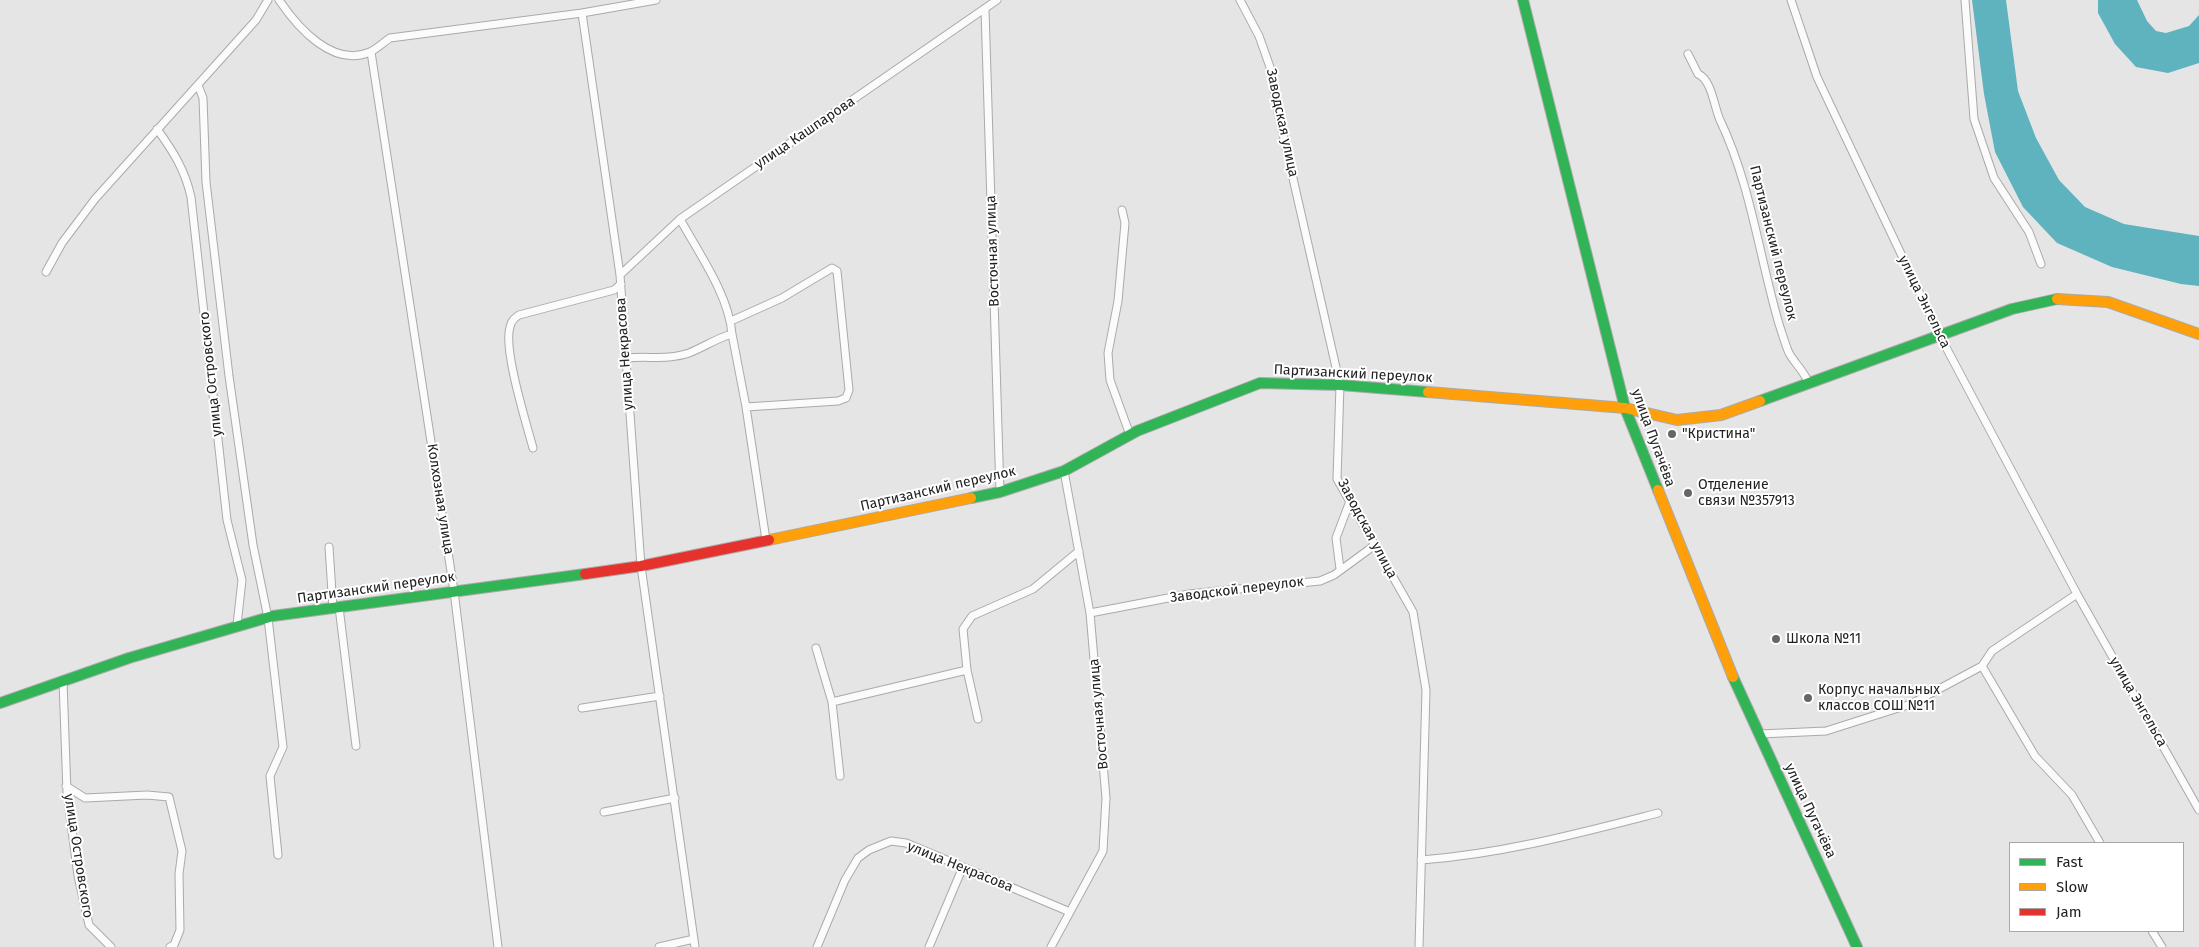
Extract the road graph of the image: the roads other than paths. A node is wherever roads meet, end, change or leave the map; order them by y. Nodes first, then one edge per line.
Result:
1 (268, 0) edge
2 (278, 0) edge
3 (656, 0) edge
4 (997, 0) edge
5 (1240, 0) edge
6 (1523, 0) edge
7 (1791, 0) edge
8 (1965, 0) edge
9 (985, 10) junction
10 (582, 13) junction
11 (371, 52) junction
12 (1688, 54) dead end
13 (198, 85) junction
14 (157, 129) junction
15 (1122, 210) dead end
16 (680, 218) junction
17 (2041, 264) dead end
18 (46, 272) dead end
19 (620, 276) junction
20 (621, 284) junction
21 (731, 321) junction
22 (732, 334) junction
23 (2199, 334) edge
24 (1940, 336) junction
25 (626, 358) junction
26 (1809, 384) junction
27 (1340, 385) junction
28 (746, 406) junction
29 (1625, 408) junction
30 (1130, 435) junction
31 (533, 448) dead end
32 (1064, 471) junction
33 (1000, 492) junction
34 (1350, 501) junction
35 (766, 540) junction
36 (1375, 545) junction
37 (329, 547) dead end
38 (1079, 551) junction
39 (641, 566) junction
40 (1340, 569) junction
41 (454, 592) junction
42 (2077, 594) junction
43 (336, 608) junction
44 (1090, 613) junction
45 (268, 618) junction
46 (237, 625) junction
47 (816, 648) dead end
48 (1982, 666) junction
49 (967, 670) junction
50 (63, 681) junction
51 (660, 696) junction
52 (832, 702) junction
53 (0, 703) edge
54 (582, 708) dead end
55 (978, 719) dead end
56 (1760, 734) junction
57 (356, 746) dead end
58 (840, 776) dead end
59 (66, 786) junction
60 (675, 798) junction
61 (2199, 810) edge
62 (604, 812) dead end
63 (1658, 813) dead end
64 (2099, 842) edge
65 (278, 855) dead end
66 (1421, 860) junction
67 (962, 868) junction
68 (1070, 912) junction
69 (2153, 932) edge
70 (694, 939) junction
71 (111, 947) edge
72 (170, 947) edge
73 (498, 947) edge
74 (658, 947) edge
75 (695, 947) edge
76 (817, 947) edge
77 (929, 947) edge
78 (1051, 947) edge
79 (1419, 947) edge
80 (1857, 947) edge
81 (2162, 947) edge

1 - 13 street
2 - 11 street
3 - 10 street
4 - 9 street, улица Кашпарова
5 - 27 street, Заводская улица
6 - 29 street, улица Пугачёва
7 - 24 street, улица Энгельса
8 - 17 street
9 - 16 street, улица Кашпарова
9 - 33 street, Восточная улица
10 - 11 street
10 - 19 street, улица Некрасова
11 - 41 street, Колхозная улица
12 - 26 street, Партизанский переулок
13 - 14 street
13 - 45 street
14 - 18 street
14 - 46 street, улица Островского
15 - 30 street
16 - 19 street, улица Кашпарова
16 - 21 street
19 - 20 street, улица Некрасова
20 - 25 street, улица Некрасова
20 - 31 street
21 - 22 street
21 - 28 street
22 - 25 street
22 - 28 street
23 - 24 street, Партизанский переулок
24 - 26 street, Партизанский переулок
24 - 42 street, улица Энгельса
25 - 39 street, улица Некрасова
26 - 29 street, Партизанский переулок
27 - 29 street, Партизанский переулок
27 - 30 street, Партизанский переулок
27 - 34 street, Заводская улица
28 - 35 street
29 - 56 street, улица Пугачёва
30 - 32 street, Партизанский переулок
32 - 33 street, Партизанский переулок
32 - 38 street, Восточная улица
33 - 35 street, Партизанский переулок
34 - 36 street, Заводская улица
34 - 40 street
35 - 39 street, Партизанский переулок
36 - 40 street, Заводской переулок
36 - 66 street, Заводская улица
37 - 43 street
38 - 44 street, Восточная улица
38 - 49 street
39 - 41 street, Партизанский переулок
39 - 51 street, улица Некрасова
40 - 44 street, Заводской переулок
41 - 43 street, Партизанский переулок
41 - 73 street, Колхозная улица
42 - 48 street
42 - 61 street, улица Энгельса
43 - 45 street, Партизанский переулок
43 - 57 street
44 - 68 street, Восточная улица
45 - 46 street, Партизанский переулок
45 - 65 street
46 - 50 street, Партизанский переулок
47 - 52 street
48 - 56 street
48 - 64 street
49 - 52 street
49 - 55 street
50 - 53 street, Партизанский переулок
50 - 59 street, улица Островского
51 - 54 street
51 - 60 street, улица Некрасова
52 - 58 street
56 - 80 street, улица Пугачёва
59 - 71 street, улица Островского
59 - 72 street, улица Островского
60 - 62 street
60 - 70 street, улица Некрасова
63 - 66 street
66 - 79 street, Заводская улица
67 - 68 street, улица Некрасова
67 - 76 street, улица Некрасова
67 - 77 street
68 - 78 street, Восточная улица
69 - 81 street
70 - 74 street
70 - 75 street, улица Некрасова

